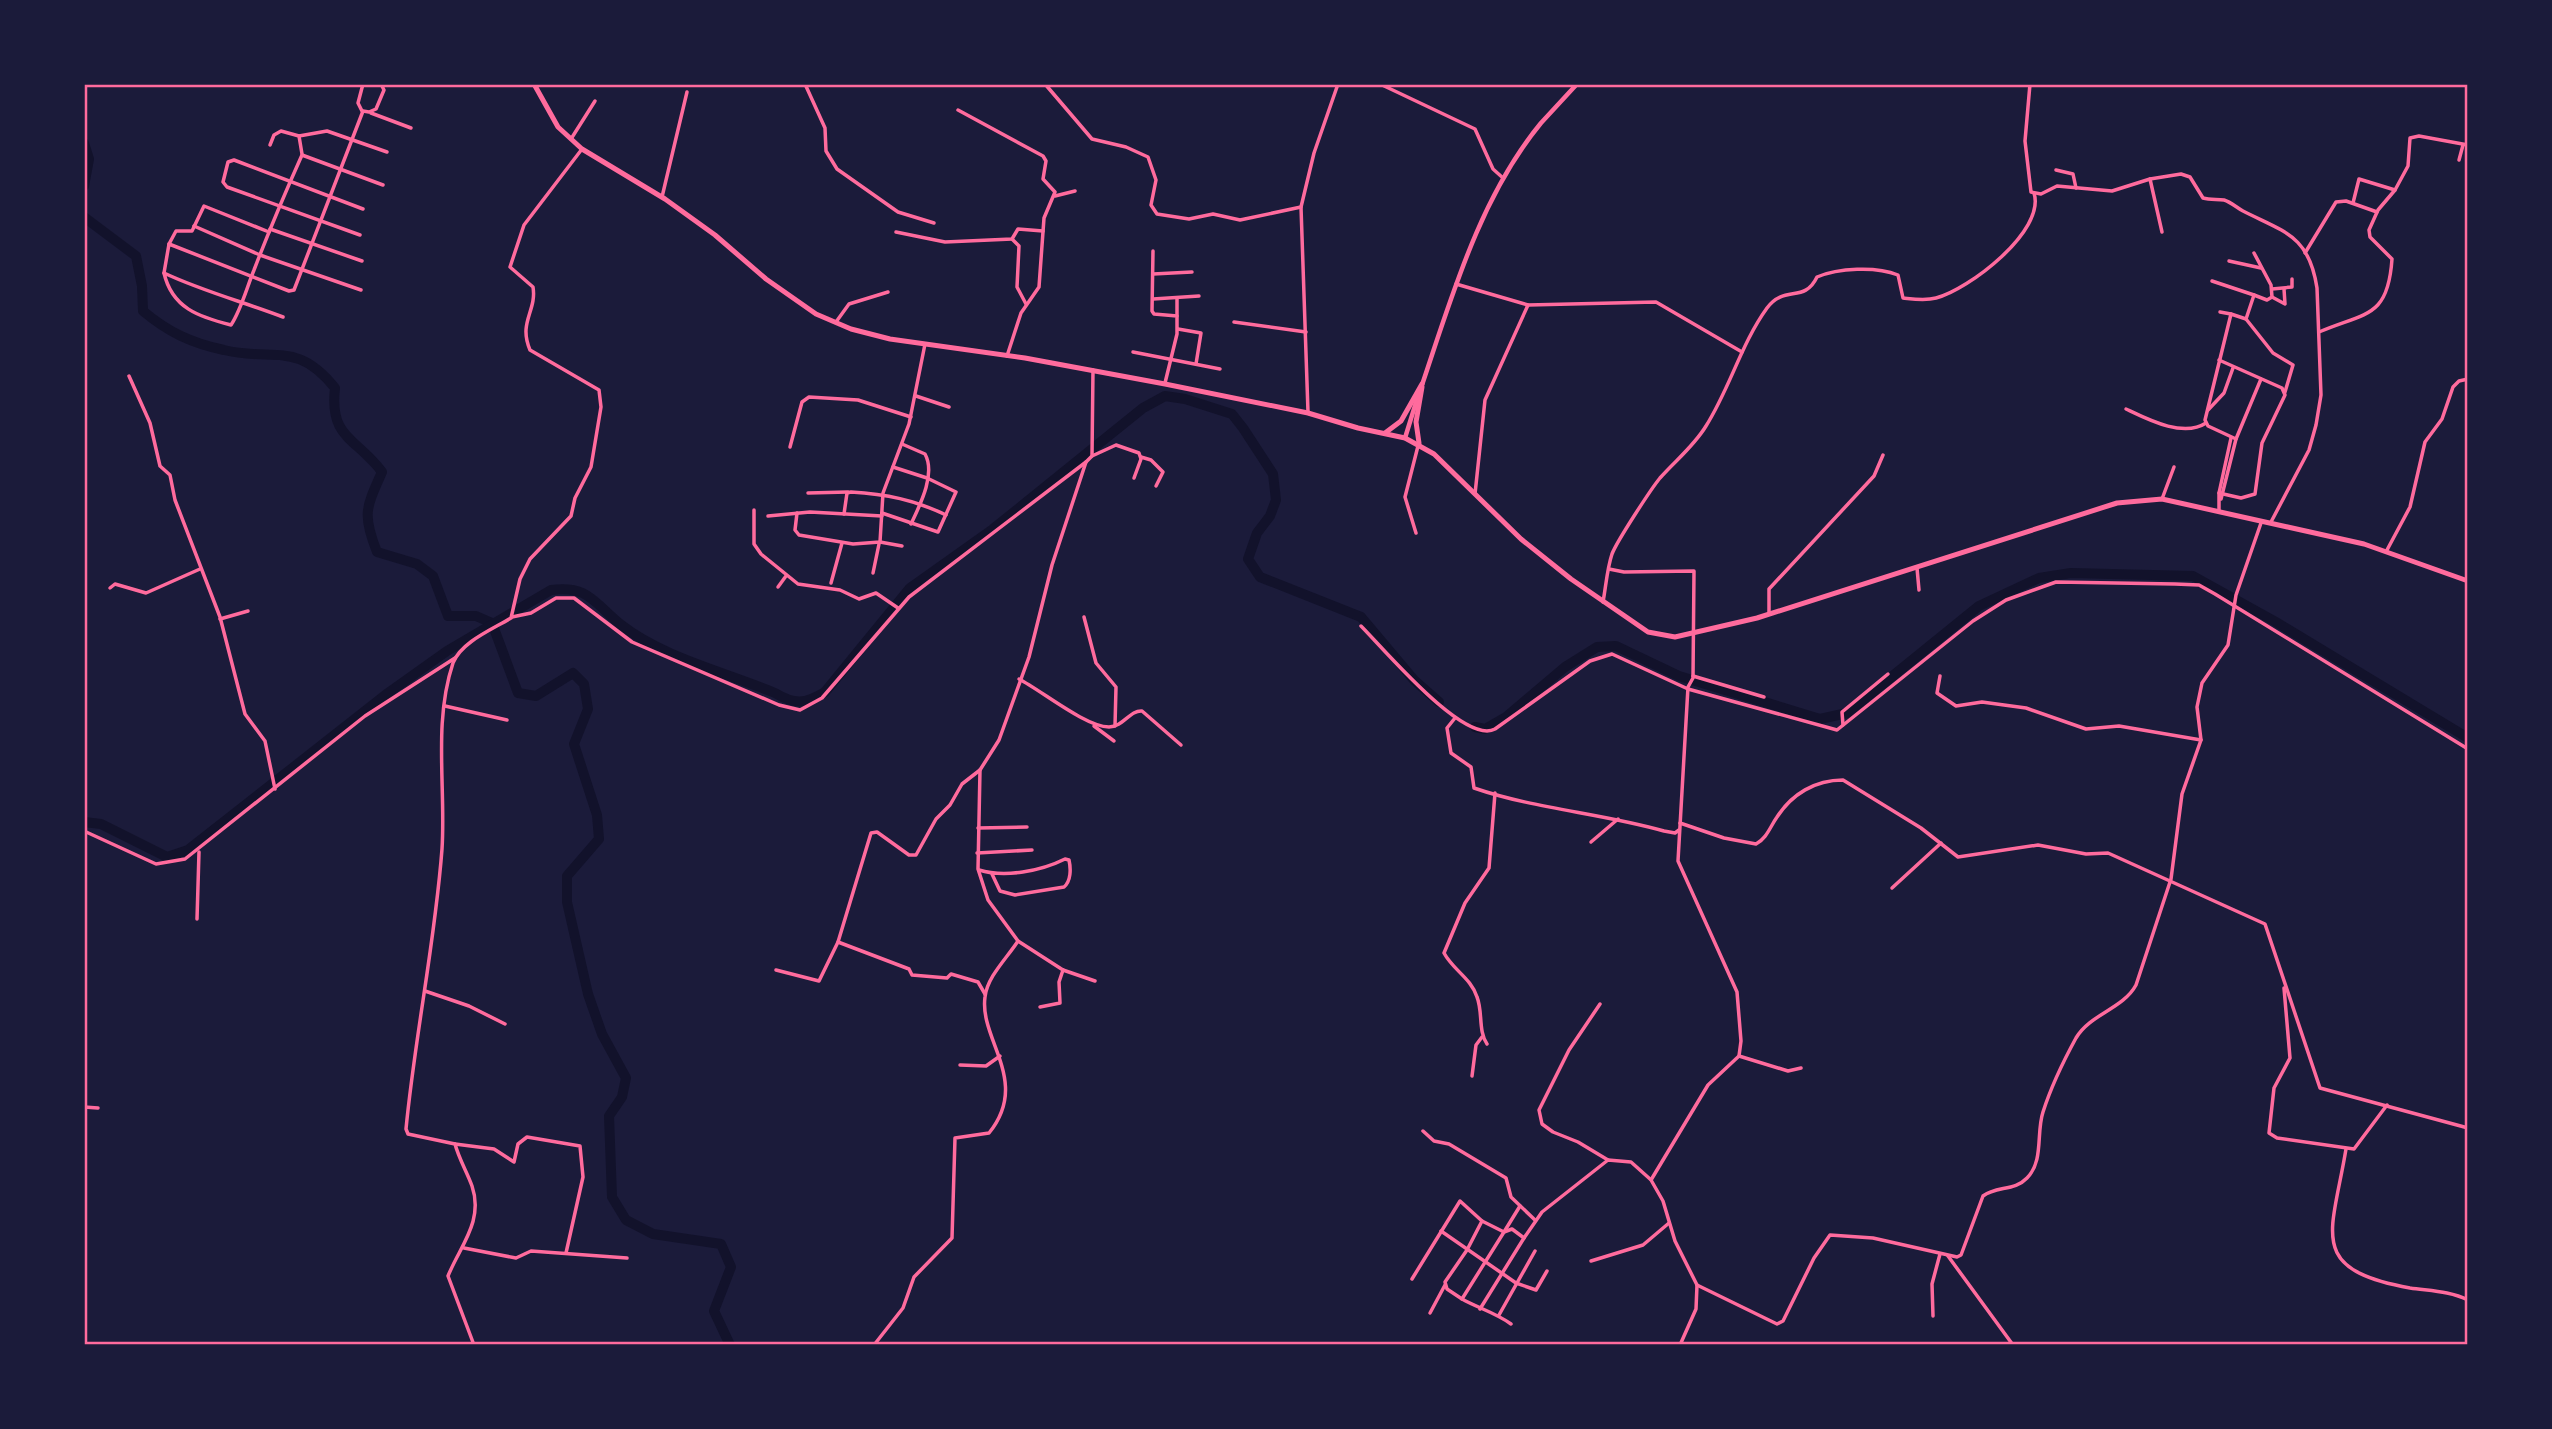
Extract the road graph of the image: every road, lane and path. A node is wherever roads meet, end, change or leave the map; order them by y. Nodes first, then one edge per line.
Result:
1 (363, 84) edge
2 (381, 84) edge
3 (805, 84) edge
4 (1045, 84) edge
5 (1338, 84) edge
6 (1380, 84) edge
7 (1577, 84) edge
8 (2030, 84) edge
9 (537, 85) edge
10 (687, 92) dead end
11 (595, 101) dead end
12 (958, 110) dead end
13 (363, 111) junction
14 (369, 112) junction
15 (411, 128) dead end
16 (299, 136) junction
17 (352, 139) junction
18 (572, 139) junction
19 (270, 145) dead end
20 (2466, 145) edge
21 (582, 149) junction
22 (387, 152) dead end
23 (302, 155) junction
24 (2459, 160) dead end
25 (341, 168) junction
26 (2056, 170) dead end
27 (1505, 179) junction
28 (2150, 179) junction
29 (289, 183) junction
30 (383, 185) dead end
31 (2076, 188) junction
32 (2395, 190) junction
33 (1075, 191) dead end
34 (2034, 193) junction
35 (1055, 196) junction
36 (662, 197) junction
37 (330, 198) junction
38 (2353, 203) junction
39 (1301, 207) junction
40 (280, 208) junction
41 (363, 209) dead end
42 (2376, 212) junction
43 (321, 222) junction
44 (934, 223) dead end
45 (194, 226) junction
46 (269, 230) junction
47 (1043, 231) junction
48 (896, 232) dead end
49 (2162, 232) dead end
50 (360, 235) dead end
51 (1012, 239) junction
52 (312, 243) junction
53 (169, 244) junction
54 (1153, 251) dead end
55 (2254, 253) dead end
56 (2305, 253) junction
57 (260, 255) junction
58 (362, 261) dead end
59 (2229, 261) dead end
60 (2262, 268) junction
61 (302, 270) junction
62 (1192, 272) dead end
63 (164, 273) junction
64 (1153, 274) junction
65 (251, 276) junction
66 (2292, 279) dead end
67 (2212, 281) dead end
68 (1456, 284) junction
69 (2272, 289) junction
70 (2284, 289) junction
71 (361, 290) dead end
72 (888, 292) dead end
73 (1199, 296) dead end
74 (2254, 296) junction
75 (2272, 297) junction
76 (1177, 298) junction
77 (1153, 299) junction
78 (241, 301) junction
79 (1026, 304) junction
80 (1528, 305) junction
81 (2220, 312) dead end
82 (2231, 314) junction
83 (1177, 316) junction
84 (283, 317) dead end
85 (2246, 319) junction
86 (836, 321) junction
87 (1234, 322) dead end
88 (1178, 329) junction
89 (1306, 332) junction
90 (2319, 332) junction
91 (925, 344) junction
92 (1133, 352) dead end
93 (1742, 352) junction
94 (1007, 356) junction
95 (1172, 360) junction
96 (2219, 360) junction
97 (1196, 364) junction
98 (2233, 368) junction
99 (1220, 369) dead end
100 (1094, 370) junction
101 (129, 376) dead end
102 (2261, 379) junction
103 (2468, 379) edge
104 (1165, 384) junction
105 (1422, 384) junction
106 (2285, 392) junction
107 (916, 396) junction
108 (949, 407) dead end
109 (2126, 409) dead end
110 (2206, 412) junction
111 (1308, 413) junction
112 (911, 417) junction
113 (2206, 423) junction
114 (1385, 433) junction
115 (1405, 438) junction
116 (2233, 439) junction
117 (902, 444) junction
118 (1419, 444) junction
119 (790, 447) dead end
120 (1091, 455) junction
121 (1883, 455) dead end
122 (1141, 457) junction
123 (1086, 462) junction
124 (893, 467) junction
125 (2174, 467) dead end
126 (927, 478) junction
127 (1134, 478) dead end
128 (1156, 486) dead end
129 (848, 492) junction
130 (808, 493) dead end
131 (2222, 493) junction
132 (883, 494) junction
133 (1474, 496) junction
134 (2162, 499) junction
135 (921, 503) junction
136 (754, 510) dead end
137 (797, 513) junction
138 (2218, 513) junction
139 (844, 514) junction
140 (882, 514) junction
141 (946, 515) junction
142 (768, 516) dead end
143 (2261, 523) junction
144 (911, 524) junction
145 (2270, 525) junction
146 (1416, 533) dead end
147 (880, 542) junction
148 (842, 543) junction
149 (902, 546) dead end
150 (2387, 550) junction
151 (1917, 566) junction
152 (200, 569) junction
153 (1609, 569) junction
154 (873, 573) dead end
155 (786, 576) junction
156 (2468, 581) edge
157 (831, 583) dead end
158 (778, 587) dead end
159 (110, 588) dead end
160 (1919, 590) dead end
161 (1603, 602) junction
162 (2233, 605) junction
163 (898, 608) junction
164 (248, 611) dead end
165 (1769, 614) junction
166 (512, 615) junction
167 (1084, 617) dead end
168 (220, 619) junction
169 (1361, 626) dead end
170 (1692, 634) junction
171 (457, 657) junction
172 (1888, 674) dead end
173 (1940, 676) dead end
174 (1693, 677) junction
175 (1019, 679) junction
176 (1688, 688) junction
177 (1763, 697) dead end
178 (445, 706) junction
179 (1455, 718) junction
180 (507, 720) dead end
181 (1093, 725) junction
182 (1843, 725) junction
183 (1115, 726) junction
184 (2202, 740) junction
185 (1114, 741) dead end
186 (1181, 745) dead end
187 (2468, 749) edge
188 (980, 769) junction
189 (274, 787) junction
190 (1495, 792) junction
191 (1618, 818) junction
192 (1680, 822) junction
193 (1027, 827) dead end
194 (978, 828) junction
195 (1679, 830) junction
196 (84, 831) edge
197 (1591, 842) dead end
198 (1941, 843) junction
199 (1032, 850) dead end
200 (199, 851) junction
201 (977, 853) junction
202 (978, 869) junction
203 (992, 874) junction
204 (2170, 881) junction
205 (1892, 888) dead end
206 (197, 919) dead end
207 (1018, 941) junction
208 (838, 942) junction
209 (776, 970) dead end
210 (1063, 970) junction
211 (1096, 981) dead end
212 (2284, 982) junction
213 (425, 991) junction
214 (985, 994) junction
215 (1600, 1004) dead end
216 (1040, 1007) dead end
217 (505, 1024) dead end
218 (1482, 1037) junction
219 (1487, 1044) dead end
220 (1000, 1056) junction
221 (1739, 1056) junction
222 (960, 1065) dead end
223 (1801, 1068) dead end
224 (1472, 1076) dead end
225 (2387, 1105) junction
226 (84, 1107) edge
227 (98, 1108) dead end
228 (2468, 1128) edge
229 (1423, 1131) dead end
230 (455, 1144) junction
231 (2346, 1149) junction
232 (1608, 1160) junction
233 (1651, 1180) junction
234 (1520, 1206) junction
235 (1535, 1220) junction
236 (1482, 1221) junction
237 (1669, 1223) junction
238 (1441, 1231) junction
239 (1504, 1232) junction
240 (1524, 1238) junction
241 (464, 1248) junction
242 (1467, 1250) junction
243 (1535, 1251) dead end
244 (566, 1253) junction
245 (1941, 1255) junction
246 (1948, 1256) junction
247 (626, 1258) dead end
248 (1485, 1260) junction
249 (1591, 1261) dead end
250 (1548, 1271) dead end
251 (1502, 1273) junction
252 (1412, 1279) dead end
253 (1516, 1283) junction
254 (1697, 1284) junction
255 (1445, 1285) junction
256 (1462, 1299) junction
257 (2468, 1300) edge
258 (1480, 1310) junction
259 (1430, 1312) dead end
260 (1499, 1315) junction
261 (1933, 1316) dead end
262 (1511, 1324) dead end
263 (474, 1345) edge
264 (874, 1345) edge
265 (1680, 1345) edge
266 (2013, 1345) edge

1 - 13 street
2 - 14 street
3 - 44 street
4 - 39 street
5 - 39 street
6 - 27 street
7 - 27 street
8 - 34 street
9 - 18 main road
10 - 36 street
11 - 18 street
12 - 35 street
13 - 14 street
13 - 17 street
14 - 15 street
16 - 17 street
16 - 19 street
16 - 23 street
17 - 22 street
17 - 25 street
18 - 21 main road
20 - 24 street
20 - 32 street
21 - 36 main road
21 - 166 street
23 - 25 street
23 - 29 street
25 - 30 street
25 - 37 street
26 - 31 street
27 - 68 street
28 - 31 street
28 - 49 street
28 - 56 street
29 - 37 street
29 - 40 street
29 - 40 street
31 - 34 street
32 - 38 street
32 - 42 street
33 - 35 street
34 - 93 street
35 - 47 street
36 - 86 main road
37 - 41 street
37 - 43 street
38 - 42 street
38 - 56 street
39 - 89 street
40 - 43 street
40 - 46 street
42 - 90 street
43 - 50 street
43 - 52 street
45 - 46 street
45 - 53 street
45 - 57 street
46 - 52 street
46 - 57 street
47 - 51 street
47 - 79 street
48 - 51 street
51 - 79 street
52 - 58 street
52 - 61 street
53 - 63 street
53 - 65 street
54 - 64 street
55 - 60 street
56 - 90 street
57 - 61 street
57 - 65 street
59 - 60 street
60 - 69 street
61 - 65 street
61 - 71 street
62 - 64 street
63 - 78 street
63 - 78 street
64 - 77 street
65 - 78 street
66 - 70 street
67 - 74 street
68 - 80 street
68 - 105 street
69 - 70 street
69 - 75 street
70 - 75 street
72 - 86 street
73 - 76 street
74 - 75 street
74 - 85 street
76 - 77 street
76 - 83 street
77 - 83 street
78 - 84 street
79 - 94 street
80 - 93 street
80 - 133 street
81 - 82 street
82 - 85 street
82 - 96 street
83 - 88 street
85 - 106 street
86 - 91 main road
87 - 89 street
88 - 95 street
88 - 97 street
89 - 111 street
90 - 145 street
91 - 94 main road
91 - 107 street
92 - 95 street
93 - 153 street
94 - 100 main road
95 - 97 street
95 - 104 street
96 - 98 street
96 - 110 street
97 - 99 street
98 - 102 street
98 - 110 street
100 - 104 main road
100 - 120 street
101 - 152 street
102 - 106 street
102 - 116 street
103 - 150 street
104 - 111 main road
105 - 114 main road
105 - 115 street
105 - 118 main road
106 - 131 street
107 - 108 street
107 - 112 street
109 - 113 street
110 - 113 street
111 - 114 main road
112 - 117 street
112 - 119 street
113 - 116 street
114 - 115 main road
115 - 118 main road
116 - 131 street
117 - 124 street
117 - 126 street
118 - 133 main road
118 - 146 street
120 - 122 street
120 - 123 street
121 - 165 street
122 - 127 street
122 - 128 street
123 - 163 street
123 - 175 street
124 - 126 street
124 - 132 street
125 - 134 street
126 - 135 street
126 - 141 street
129 - 130 street
129 - 132 street
129 - 139 street
131 - 138 street
132 - 135 street
132 - 140 street
133 - 161 main road
134 - 138 main road
134 - 151 main road
135 - 141 street
135 - 144 street
136 - 155 street
137 - 139 street
137 - 142 street
137 - 148 street
138 - 143 main road
139 - 140 street
140 - 144 street
140 - 147 street
141 - 144 street
143 - 145 main road
143 - 162 street
145 - 150 main road
147 - 148 street
147 - 149 street
147 - 154 street
148 - 157 street
150 - 156 main road
151 - 160 street
151 - 165 main road
152 - 159 street
152 - 168 street
153 - 161 street
153 - 170 street
155 - 158 street
155 - 163 street
161 - 170 main road
162 - 182 street
162 - 184 street
162 - 187 street
163 - 166 street
164 - 168 street
165 - 170 main road
166 - 171 street
167 - 183 street
168 - 189 street
169 - 179 street
170 - 174 street
171 - 178 street
171 - 189 street
172 - 182 street
173 - 184 street
174 - 176 street
174 - 177 street
175 - 181 street
175 - 188 street
176 - 179 street
176 - 182 street
176 - 192 street
178 - 180 street
178 - 213 street
179 - 190 street
181 - 183 street
181 - 185 street
183 - 186 street
184 - 204 street
188 - 194 street
188 - 208 street
189 - 200 street
190 - 191 street
190 - 218 street
191 - 195 street
191 - 197 street
192 - 195 street
192 - 198 street
193 - 194 street
194 - 201 street
195 - 221 street
196 - 200 street
198 - 204 street
198 - 205 street
199 - 201 street
200 - 206 street
201 - 202 street
202 - 203 street
202 - 207 street
203 - 203 street
204 - 212 street
204 - 246 street
207 - 210 street
207 - 214 street
208 - 209 street
208 - 214 street
210 - 211 street
210 - 216 street
212 - 225 street
212 - 231 street
213 - 217 street
213 - 230 street
214 - 220 street
215 - 232 street
218 - 219 street
218 - 224 street
220 - 222 street
220 - 264 street
221 - 223 street
221 - 233 street
225 - 228 street
225 - 231 street
226 - 227 street
229 - 234 street
230 - 241 street
230 - 244 street
231 - 257 street
232 - 233 street
232 - 235 street
233 - 237 street
234 - 235 street
234 - 239 street
235 - 240 street
236 - 238 street
236 - 239 street
236 - 242 street
237 - 249 street
237 - 254 street
238 - 242 street
238 - 252 street
239 - 240 street
239 - 248 street
240 - 251 street
241 - 244 street
241 - 263 street
242 - 248 street
242 - 255 street
243 - 253 street
244 - 247 street
245 - 246 street
245 - 254 street
245 - 261 street
246 - 266 street
248 - 251 street
248 - 256 street
250 - 253 street
251 - 253 street
251 - 258 street
253 - 260 street
254 - 265 street
255 - 256 street
255 - 259 street
256 - 258 street
258 - 260 street
260 - 262 street

